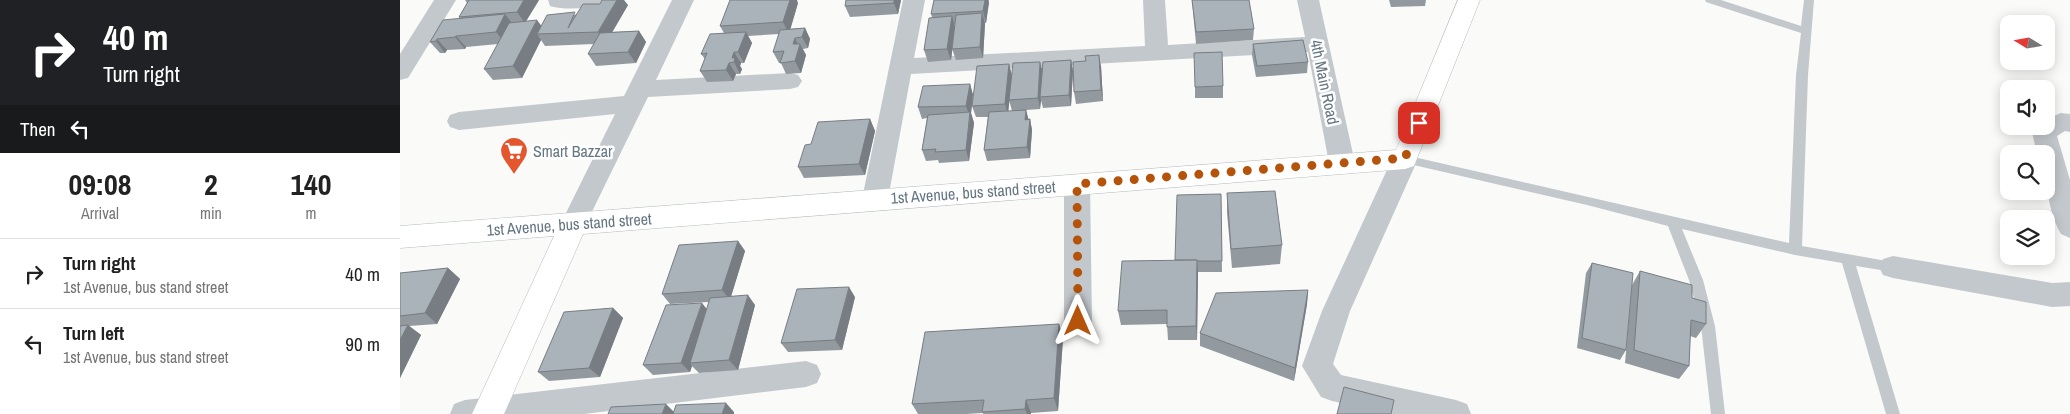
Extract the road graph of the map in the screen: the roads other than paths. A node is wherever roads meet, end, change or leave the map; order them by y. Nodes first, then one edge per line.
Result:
1 (445, 0) edge
2 (591, 0) edge
3 (683, 0) edge
4 (914, 0) edge
5 (1154, 0) edge
6 (1308, 0) edge
7 (1469, 0) edge
8 (1710, 0) edge
9 (1809, 0) edge
10 (558, 1) edge
11 (1806, 31) junction
12 (1317, 44) junction
13 (1157, 53) junction
14 (901, 67) junction
15 (400, 72) edge
16 (790, 82) dead end
17 (636, 97) junction
18 (460, 121) dead end
19 (2070, 123) edge
20 (1405, 158) junction
21 (1342, 163) junction
22 (1077, 184) junction
23 (875, 199) junction
24 (1673, 222) junction
25 (574, 224) junction
26 (2070, 227) edge
27 (400, 237) edge
28 (1795, 250) junction
29 (1846, 259) junction
30 (1893, 268) joint
31 (2070, 294) edge
32 (1078, 321) dead end
33 (806, 374) dead end
34 (481, 413) edge
35 (1456, 414) edge
36 (1718, 414) edge
37 (1894, 414) edge

1 - 15 street
2 - 10 street
3 - 17 street
4 - 14 street
5 - 13 street
6 - 12 street, 4th Main Road
7 - 20 street
8 - 11 lane
9 - 11 lane
11 - 28 lane
12 - 13 street
12 - 21 street, 4th Main Road
13 - 14 street
14 - 23 street
16 - 17 street
17 - 18 street
17 - 25 street
19 - 26 street
20 - 21 street, 1st Avenue, bus stand street
20 - 24 lane
20 - 35 street
21 - 22 street, 1st Avenue, bus stand street
22 - 23 street, 1st Avenue, bus stand street
22 - 32 street
23 - 25 street, 1st Avenue, bus stand street
24 - 28 lane
24 - 36 lane
25 - 27 street, 1st Avenue, bus stand street
25 - 34 street
28 - 29 lane
29 - 30 lane
29 - 37 lane
30 - 31 street
33 - 34 street

